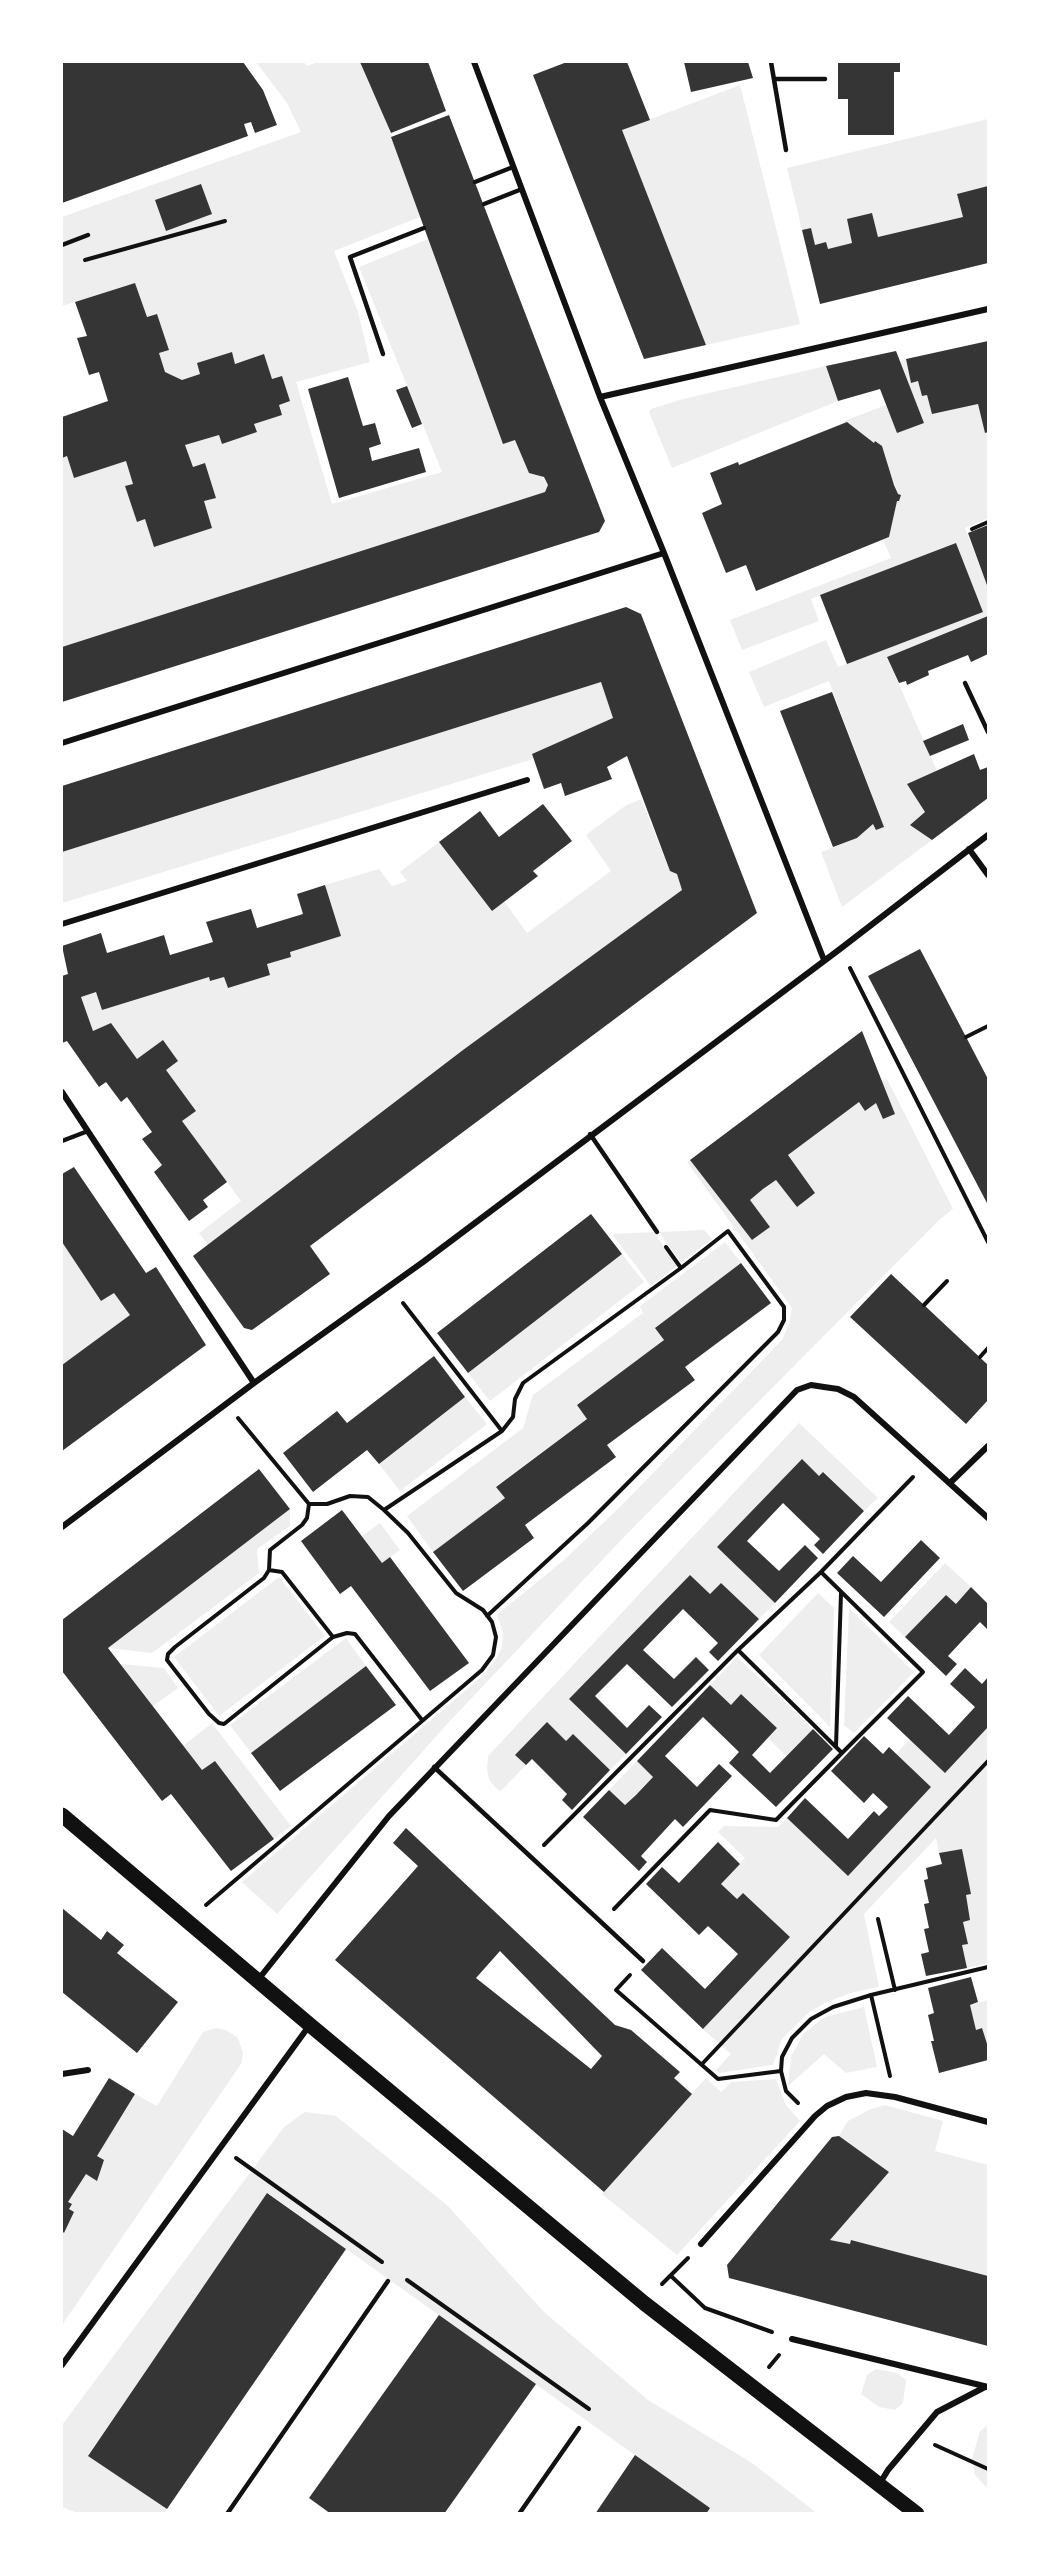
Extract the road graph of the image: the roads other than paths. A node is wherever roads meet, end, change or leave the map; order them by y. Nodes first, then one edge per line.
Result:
1 (474, 62) edge
2 (771, 62) edge
3 (774, 79) junction
4 (825, 79) dead end
5 (786, 150) dead end
6 (513, 166) junction
7 (475, 182) dead end
8 (522, 189) junction
9 (484, 204) dead end
10 (424, 228) dead end
11 (88, 235) dead end
12 (62, 245) edge
13 (988, 309) edge
14 (383, 354) dead end
15 (600, 397) junction
16 (664, 554) junction
17 (965, 683) dead end
18 (988, 732) edge
19 (62, 743) edge
20 (527, 780) dead end
21 (988, 834) edge
22 (969, 849) junction
23 (988, 875) edge
24 (62, 924) edge
25 (824, 960) junction
26 (62, 1092) edge
27 (88, 1131) junction
28 (590, 1134) junction
29 (62, 1141) edge
30 (657, 1232) dead end
31 (254, 1383) junction
32 (988, 1446) edge
33 (951, 1482) junction
34 (988, 1518) edge
35 (62, 1527) edge
36 (434, 1767) junction
37 (62, 1815) edge
38 (643, 1961) road end
39 (257, 1981) junction
40 (310, 2025) junction
41 (88, 2070) dead end
42 (62, 2074) edge
43 (988, 2122) edge
44 (701, 2244) road end
45 (388, 2281) dead end
46 (792, 2339) road end
47 (62, 2365) edge
48 (987, 2387) edge
49 (579, 2428) road end
50 (880, 2484) junction
51 (227, 2514) edge
52 (519, 2514) edge
53 (917, 2514) edge

1 - 6 street
2 - 3 lane
3 - 4 lane
3 - 5 lane
6 - 7 lane
6 - 8 street
8 - 9 lane
8 - 15 street
10 - 14 lane
11 - 12 lane
13 - 15 street
15 - 16 street
16 - 19 street
16 - 25 street
17 - 18 lane
20 - 24 street
21 - 22 street
22 - 23 street
22 - 25 street
25 - 28 street
26 - 27 street
27 - 29 lane
27 - 31 street
28 - 30 lane
28 - 31 street
31 - 35 street
32 - 33 street
33 - 34 street
33 - 36 street
36 - 38 lane
36 - 39 street
37 - 39 main road
39 - 40 main road
40 - 47 street
40 - 50 main road
41 - 42 street
43 - 44 street
45 - 51 lane
46 - 48 street
48 - 50 street
49 - 52 lane
50 - 53 main road

